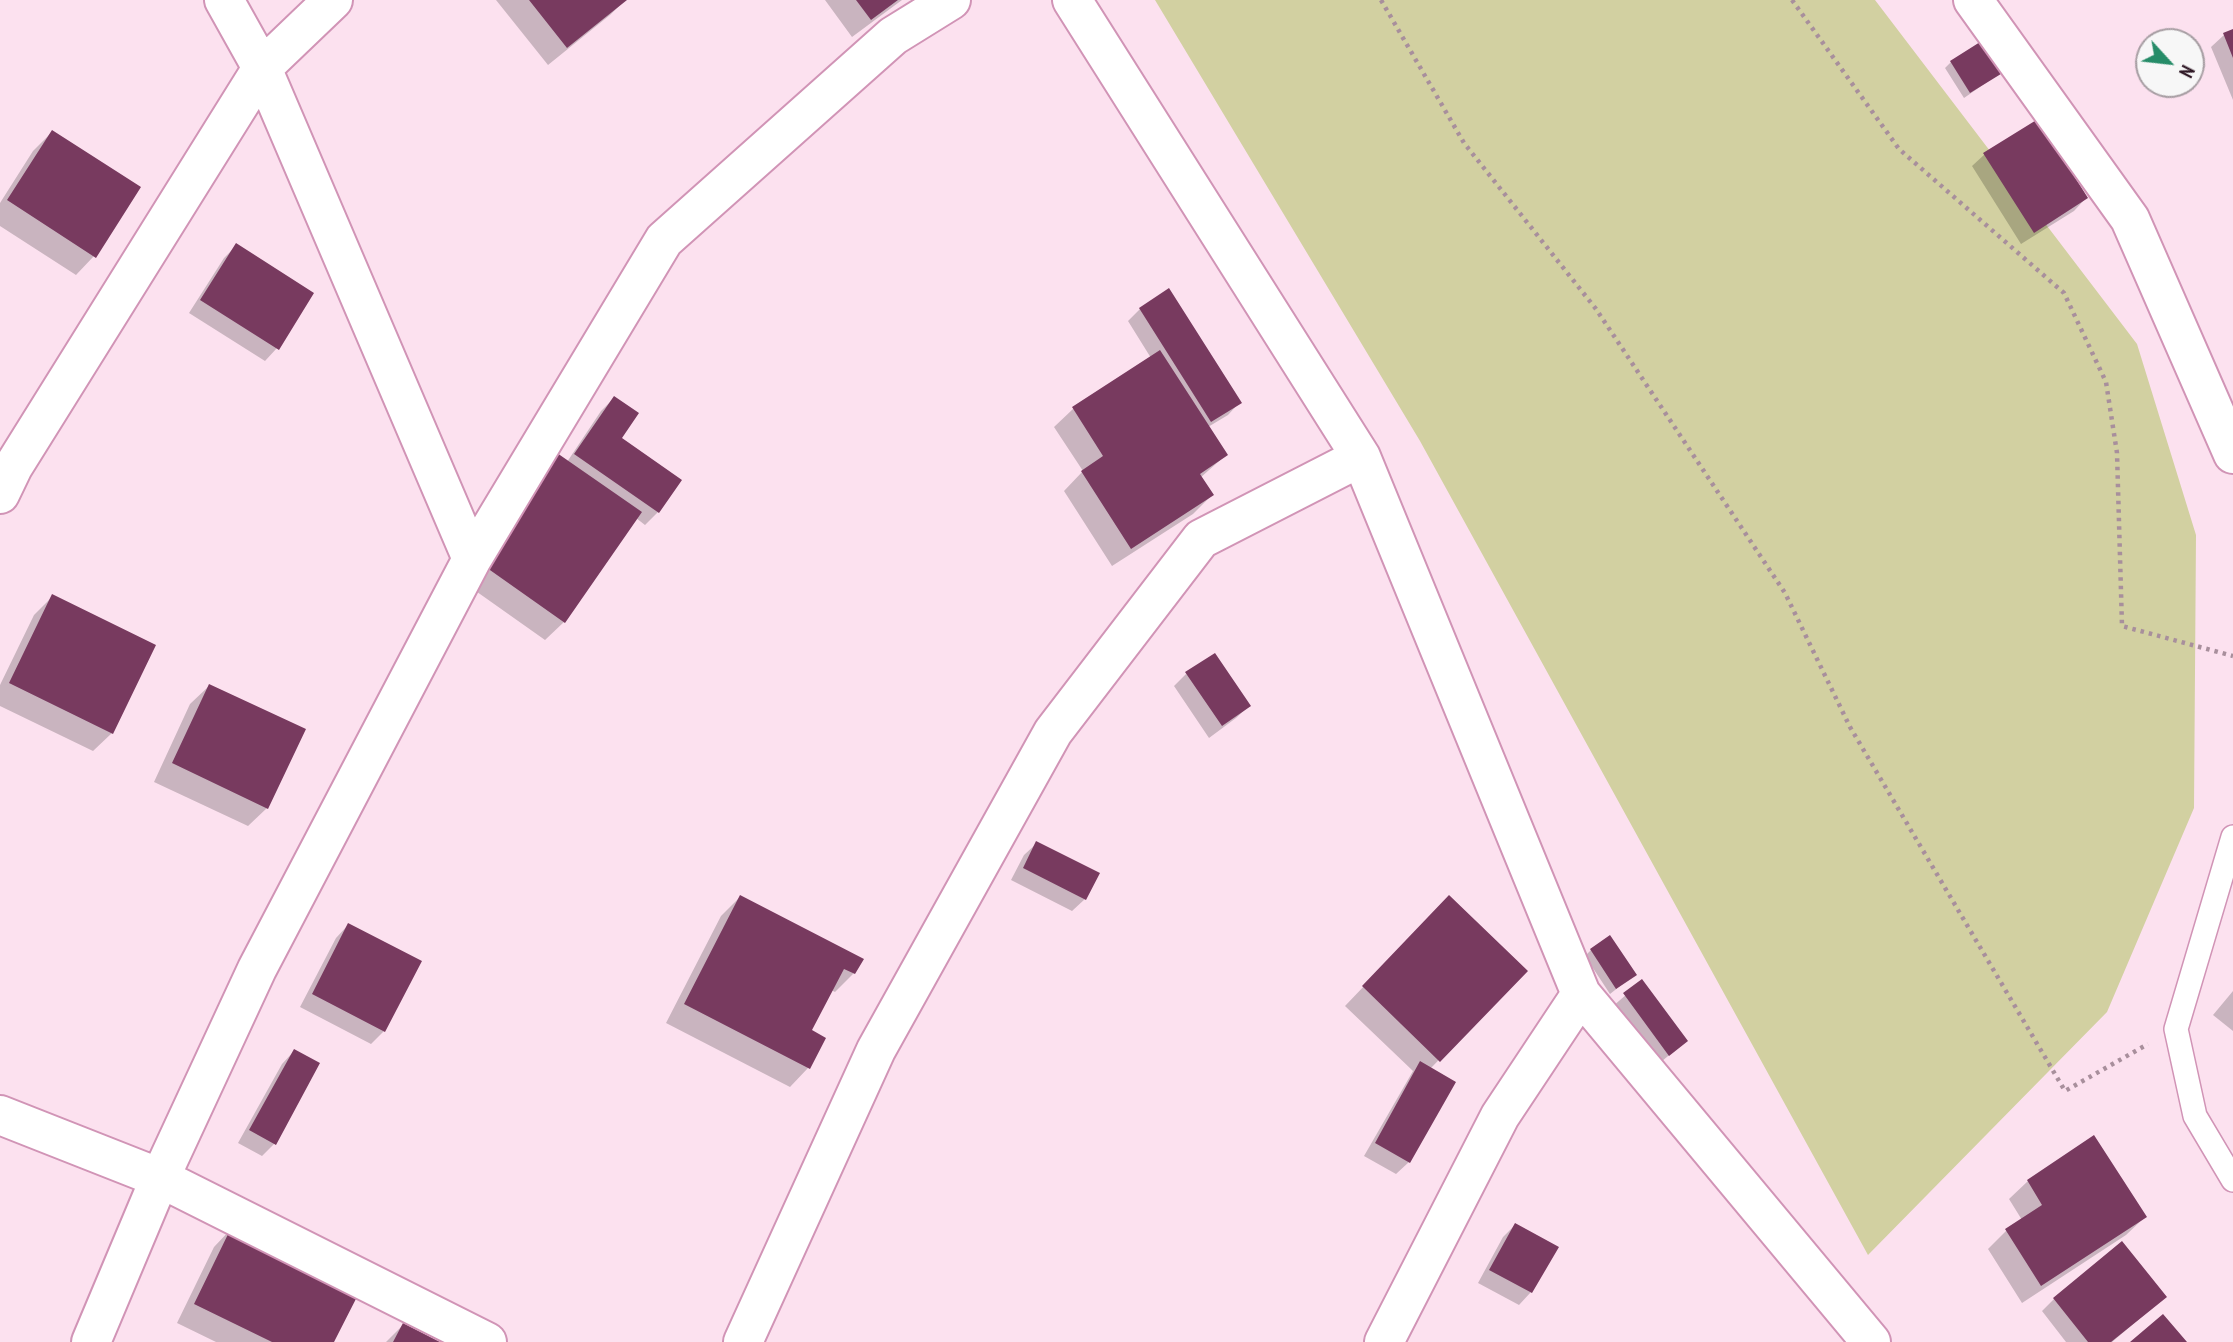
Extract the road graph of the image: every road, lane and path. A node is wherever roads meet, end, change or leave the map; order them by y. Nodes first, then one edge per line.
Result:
1 (224, 0) edge
2 (333, 0) edge
3 (951, 0) edge
4 (1072, 0) edge
5 (1381, 0) edge
6 (1792, 0) edge
7 (1973, 0) edge
8 (262, 68) junction
9 (2233, 454) edge
10 (1361, 457) junction
11 (0, 494) edge
12 (472, 559) junction
13 (2233, 656) edge
14 (2233, 837) edge
15 (1581, 994) junction
16 (2176, 1029) junction
17 (0, 1115) edge
18 (160, 1178) junction
19 (2233, 1180) edge
20 (91, 1342) edge
21 (487, 1342) edge
22 (743, 1342) edge
23 (1384, 1342) edge
24 (1871, 1342) edge

1 - 8 street
2 - 8 street
3 - 12 street
4 - 10 street
5 - 16 path
6 - 13 path
7 - 9 street
8 - 11 street
8 - 12 street
10 - 15 street
10 - 22 street
12 - 18 street
14 - 16 lane
15 - 23 street
15 - 24 street
16 - 19 lane
17 - 18 street
18 - 20 street
18 - 21 street

